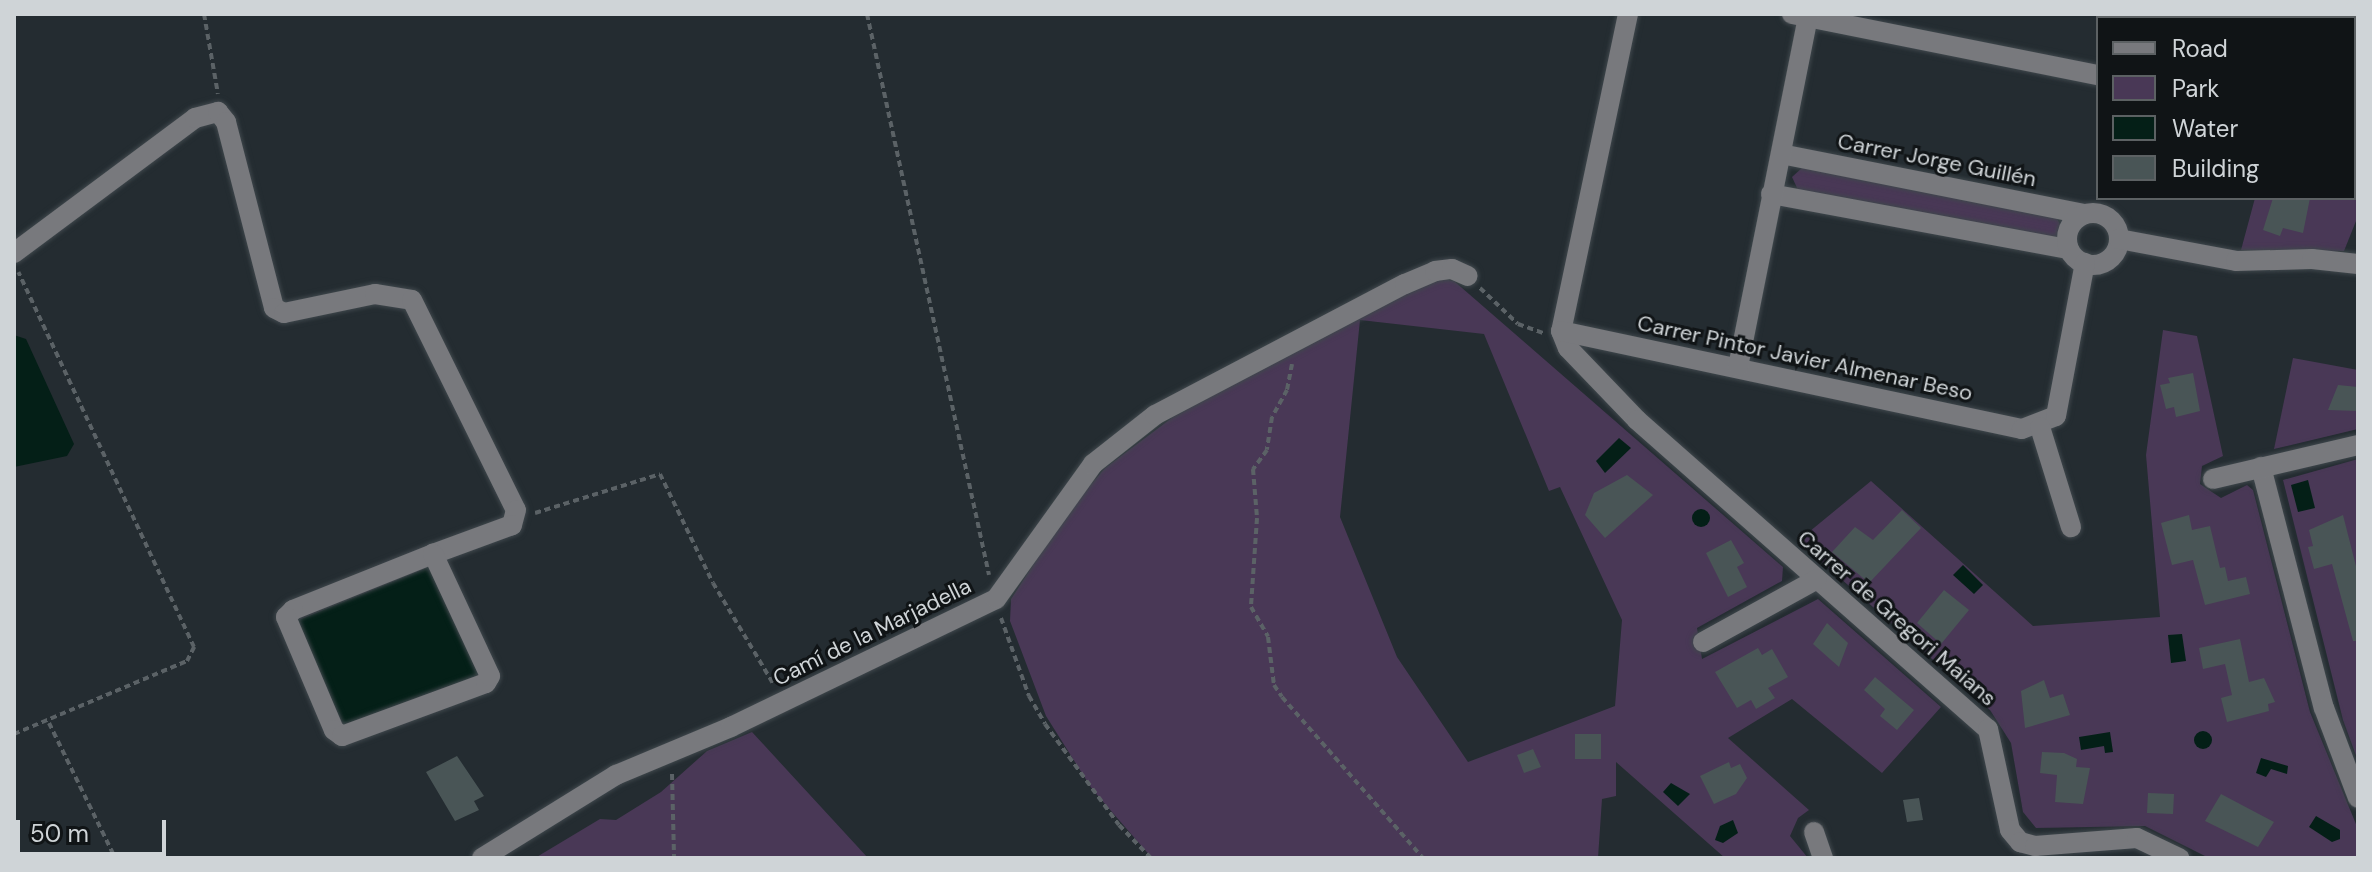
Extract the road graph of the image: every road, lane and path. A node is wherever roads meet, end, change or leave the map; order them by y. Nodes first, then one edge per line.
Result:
1 (204, 14) edge
2 (867, 14) edge
3 (1628, 14) edge
4 (1800, 16) edge
5 (2096, 75) edge
6 (214, 112) junction
7 (1781, 154) junction
8 (1771, 194) junction
9 (2092, 208) edge
10 (2119, 239) junction
11 (2069, 249) junction
12 (14, 253) edge
13 (14, 262) edge
14 (2085, 263) junction
15 (2358, 264) edge
16 (1468, 276) joint
17 (1564, 340) junction
18 (1291, 344) junction
19 (1738, 367) junction
20 (2040, 427) junction
21 (2358, 445) edge
22 (2261, 467) junction
23 (2213, 479) dead end
24 (518, 519) junction
25 (2071, 527) dead end
26 (433, 554) junction
27 (1817, 579) junction
28 (996, 599) junction
29 (1703, 642) dead end
30 (784, 702) junction
31 (49, 723) junction
32 (14, 734) edge
33 (669, 752) junction
34 (2358, 798) edge
35 (1814, 832) dead end
36 (115, 858) edge
37 (482, 858) edge
38 (674, 858) edge
39 (1151, 858) edge
40 (1423, 858) edge
41 (1823, 858) edge
42 (2179, 858) edge

1 - 6 path
2 - 28 path
3 - 17 street
4 - 5 street
4 - 7 street
6 - 12 street
6 - 24 street
7 - 8 street
7 - 9 street, Carrer Jorge Guillén
8 - 11 street
8 - 19 street
9 - 10 street
9 - 11 street
10 - 14 street
10 - 15 street
11 - 14 street
13 - 31 path
14 - 20 street
16 - 17 path
16 - 18 street, Camí de la Marjadella
17 - 19 street, Carrer Pintor Javier Almenar Beso
17 - 27 street, Carrer de Gregori Maians
18 - 28 street, Camí de la Marjadella
18 - 40 path
19 - 20 street, Carrer Pintor Javier Almenar Beso
20 - 25 street
21 - 22 street
22 - 23 street
22 - 34 street
24 - 26 street
24 - 30 path
26 - 26 street
27 - 29 street
27 - 42 street, Carrer de Gregori Maians
28 - 30 street, Camí de la Marjadella
28 - 39 path
30 - 33 street, Camí de la Marjadella
31 - 32 path
31 - 36 path
33 - 37 street, Camí de la Marjadella
33 - 38 path
35 - 41 street

